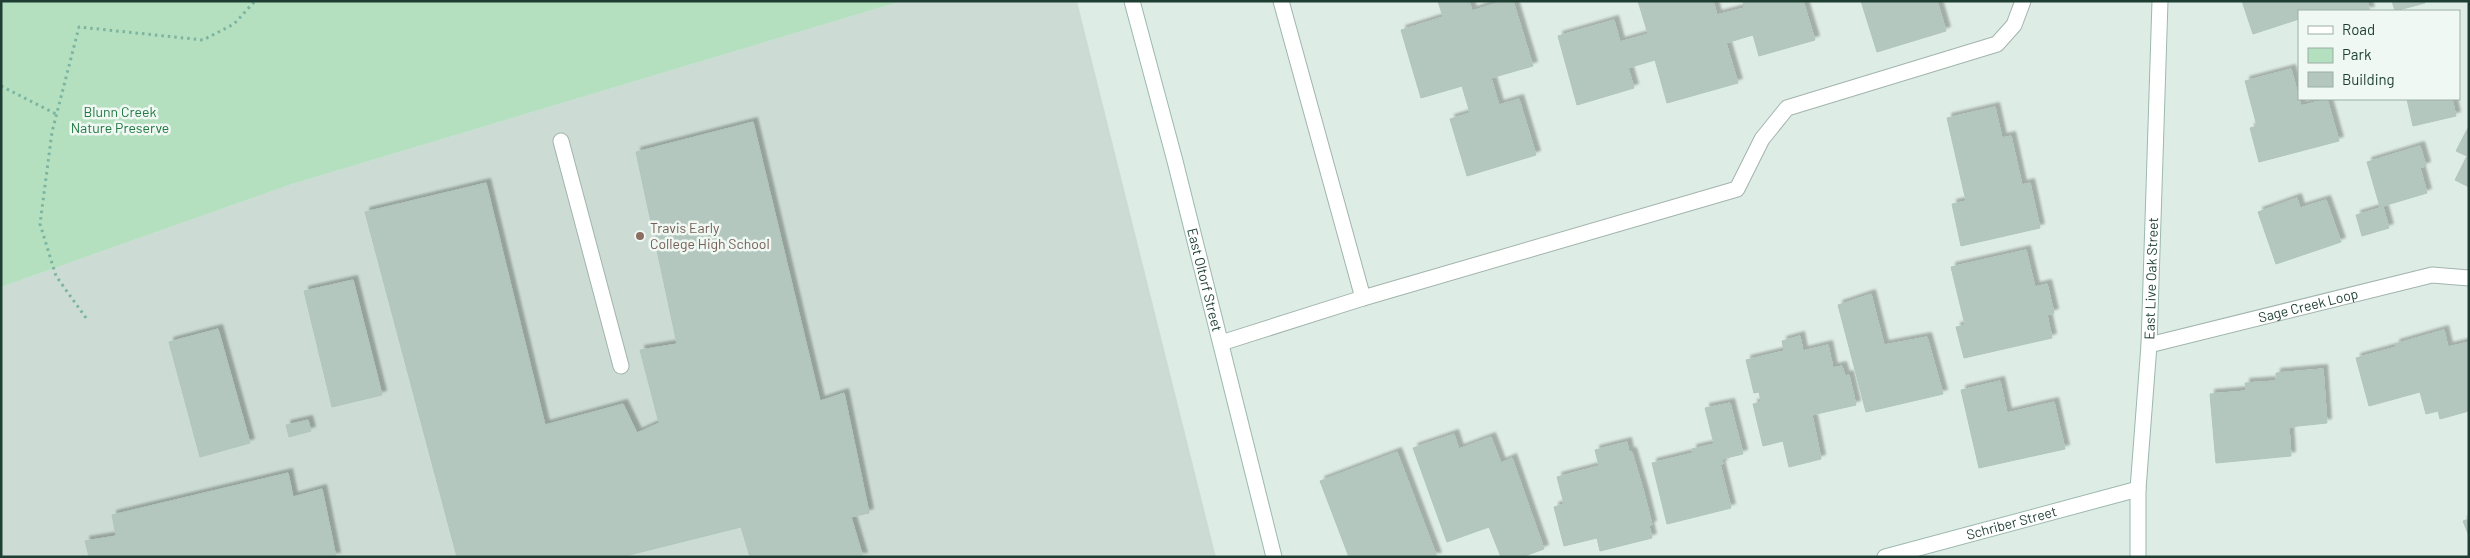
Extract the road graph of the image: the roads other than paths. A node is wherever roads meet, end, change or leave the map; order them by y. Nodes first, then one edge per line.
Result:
1 (1132, 1) edge
2 (1281, 1) edge
3 (2023, 1) edge
4 (2160, 1) edge
5 (561, 141) dead end
6 (2469, 278) edge
7 (1363, 298) junction
8 (1221, 343) junction
9 (2148, 346) junction
10 (621, 366) dead end
11 (2138, 489) junction
12 (1274, 557) edge
13 (1885, 557) edge
14 (2138, 557) edge

1 - 8 street, East Oltorf Street
2 - 7 street
3 - 7 street
4 - 9 street, East Live Oak Street
5 - 10 street
6 - 9 street, Sage Creek Loop
7 - 8 street
8 - 12 street, East Oltorf Street
9 - 11 street, East Live Oak Street
11 - 13 street, Schriber Street
11 - 14 street, East Live Oak Street

